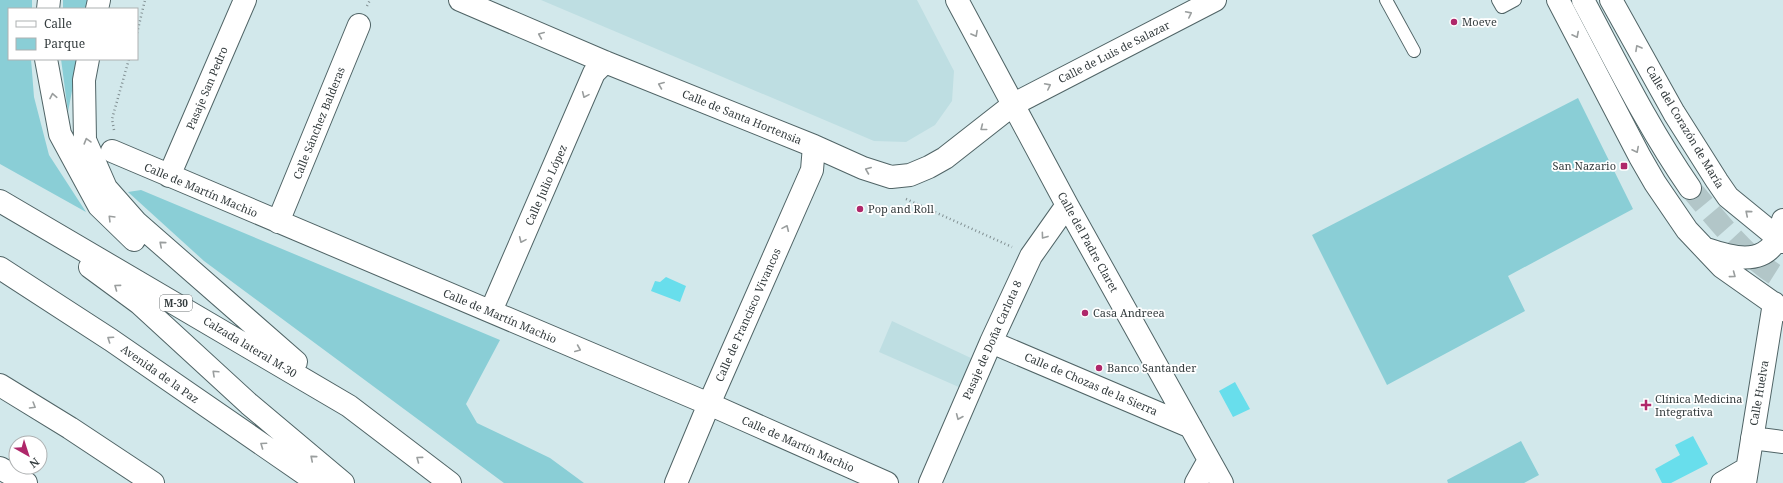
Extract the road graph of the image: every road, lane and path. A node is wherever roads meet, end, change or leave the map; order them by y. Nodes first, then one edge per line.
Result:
1 (145, 0) edge
2 (245, 0) edge
3 (460, 0) edge
4 (957, 0) edge
5 (1215, 0) edge
6 (1386, 0) edge
7 (1498, 0) edge
8 (1515, 0) edge
9 (1558, 0) edge
10 (1583, 0) edge
11 (1611, 0) edge
12 (359, 25) dead end
13 (138, 29) edge
14 (1414, 51) dead end
15 (46, 60) edge
16 (88, 60) edge
17 (129, 60) edge
18 (605, 62) junction
19 (1014, 104) junction
20 (814, 146) junction
21 (113, 152) joint
22 (169, 176) junction
23 (1690, 188) tunnel mouth
24 (906, 198) dead end
25 (0, 201) edge
26 (1067, 205) junction
27 (278, 222) junction
28 (1781, 233) edge
29 (1704, 248) junction
30 (1031, 256) junction
31 (0, 268) edge
32 (1779, 307) edge
33 (491, 311) junction
34 (264, 335) junction
35 (991, 342) junction
36 (0, 386) edge
37 (709, 404) junction
38 (349, 406) junction
39 (1191, 427) junction
40 (1752, 438) junction
41 (1783, 442) edge
42 (1209, 460) junction
43 (0, 468) edge
44 (1745, 476) edge
45 (26, 483) edge
46 (153, 483) edge
47 (318, 483) edge
48 (343, 483) edge
49 (450, 483) edge
50 (676, 483) edge
51 (887, 483) edge
52 (930, 483) edge
53 (1196, 483) edge
54 (1222, 483) edge
55 (1722, 483) edge

1 - 13 path
2 - 22 main road, Pasaje San Pedro
18 -> 3 main road, Calle de Santa Hortensia
4 -> 19 main road, Calle del Padre Claret
19 -> 5 main road, Calle de Luis de Salazar
6 - 14 lane
7 - 8 lane
9 -> 29 main road, Calle del Corazón de María
10 - 23 main road
28 -> 11 main road, Calle del Corazón de María
12 - 27 main road, Calle Sánchez Balderas
34 -> 15 main road
34 -> 16 main road
17 - 21 path
20 -> 18 main road, Calle de Santa Hortensia
18 -> 33 main road, Calle Julio López
19 -> 20 main road, Calle de Santa Hortensia
19 - 26 main road, Calle del Padre Claret
37 -> 20 main road, Calle de Francisco Vivancos
21 - 22 main road, Calle de Martín Machio
22 - 27 main road, Calle de Martín Machio
24 - 30 path
25 - 38 main road, Calzada lateral M-30 / M-30
48 -> 25 main road
26 -> 30 main road, Pasaje de Doña Carlota 8
26 - 39 main road, Calle del Padre Claret
27 - 33 main road, Calle de Martín Machio
28 - 29 main road, Calle del Corazón de María
29 -> 32 main road, Calle del Corazón de María
30 - 35 main road, Pasaje de Doña Carlota 8
47 -> 31 main road, Avenida de la Paz
32 - 40 main road, Calle Huelva
33 -> 37 main road, Calle de Martín Machio
34 - 38 main road
35 - 39 main road, Calle de Chozas de la Sierra
35 -> 52 main road, Pasaje de Doña Carlota 8
36 -> 46 main road
37 - 50 main road, Calle de Francisco Vivancos
37 - 51 main road, Calle de Martín Machio
49 -> 38 main road, Calzada lateral M-30 / M-30
39 - 42 main road, Calle del Padre Claret
40 - 41 main road
40 - 44 main road, Calle Huelva
42 - 53 main road
42 - 54 main road, Calle del Padre Claret
43 - 45 main road
44 - 55 main road

